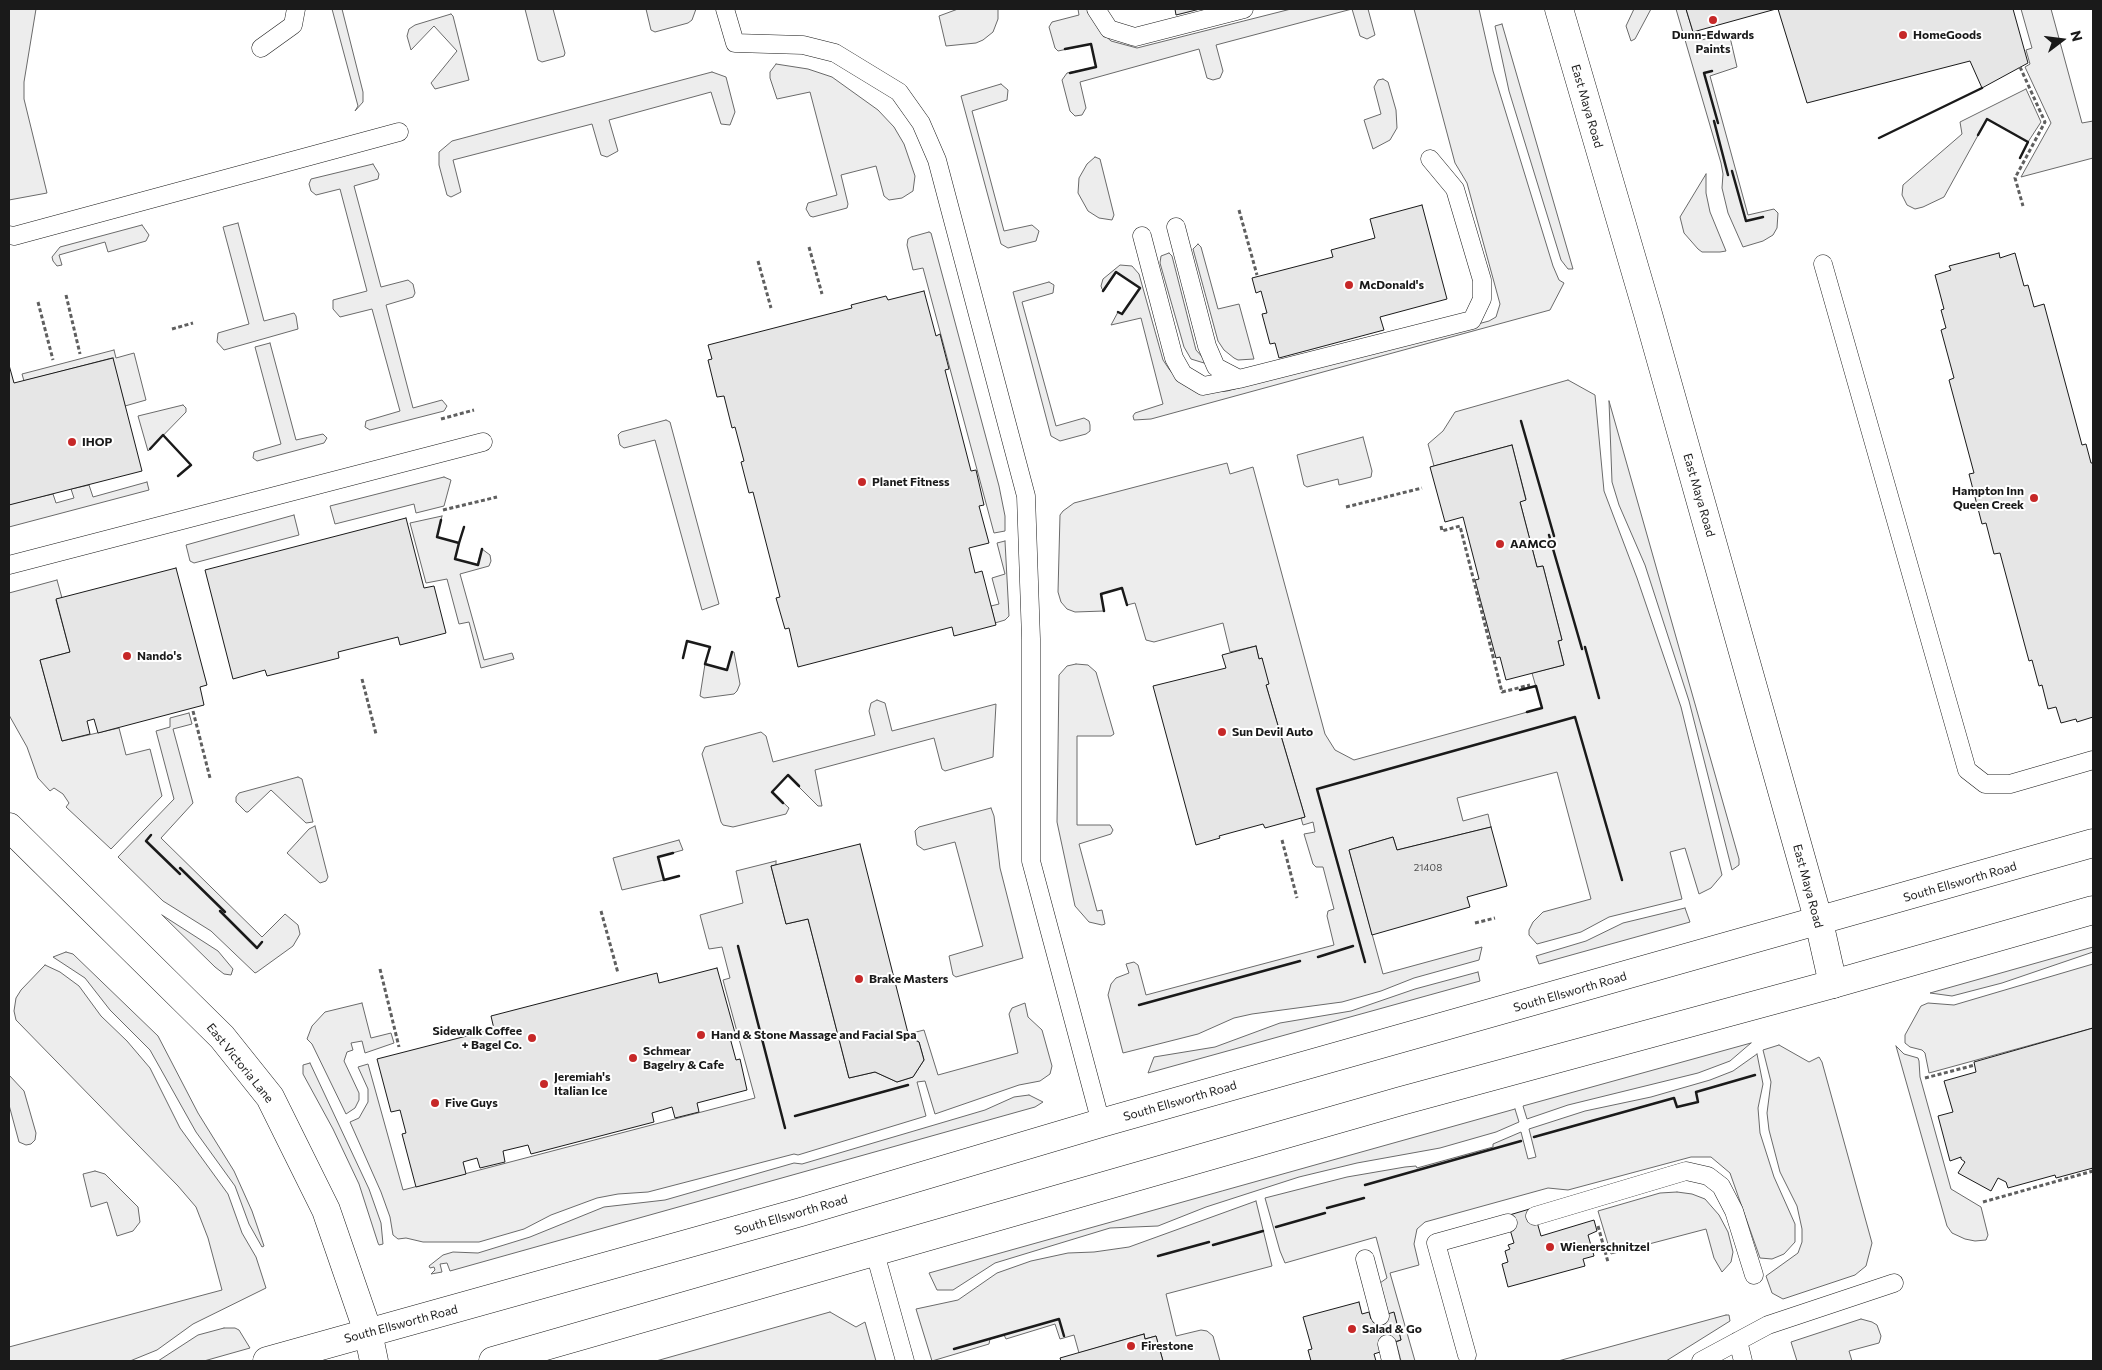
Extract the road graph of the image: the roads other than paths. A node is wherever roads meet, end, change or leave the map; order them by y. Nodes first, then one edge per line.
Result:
1 (296, 9) edge
2 (725, 9) edge
3 (1096, 9) edge
4 (1244, 9) edge
5 (1558, 9) edge
6 (260, 48) dead end
7 (400, 132) dead end
8 (1430, 158) dead end
9 (1176, 227) dead end
10 (9, 235) edge
11 (1142, 236) dead end
12 (1823, 264) dead end
13 (1239, 379) junction
14 (483, 442) dead end
15 (9, 565) edge
16 (2093, 760) edge
17 (9, 828) edge
18 (2093, 844) edge
19 (2093, 910) edge
20 (1818, 922) junction
21 (1832, 984) junction
22 (1101, 1123) junction
23 (1535, 1216) dead end
24 (1508, 1223) dead end
25 (875, 1253) junction
26 (1365, 1259) dead end
27 (1754, 1274) dead end
28 (1894, 1283) dead end
29 (1380, 1316) dead end
30 (368, 1332) junction
31 (1738, 1341) junction
32 (1387, 1344) dead end
33 (1468, 1355) dead end
34 (267, 1361) edge
35 (374, 1361) edge
36 (493, 1361) edge
37 (905, 1361) edge
38 (1391, 1361) edge
39 (1701, 1361) edge
40 (1743, 1361) edge

1 - 6 lane
2 - 22 lane
3 - 4 lane
5 - 20 street, East Maya Road
7 - 10 lane
8 - 13 lane
9 - 13 lane
11 - 13 lane
12 - 16 lane
14 - 15 lane
17 - 30 street, East Victoria Lane
18 - 20 street, South Ellsworth Road
19 - 21 street
20 - 21 street, East Maya Road
20 - 22 street, South Ellsworth Road
21 - 25 street
22 - 30 street, South Ellsworth Road
23 - 27 lane
24 - 33 lane
25 - 36 street
25 - 37 lane
26 - 29 lane
28 - 31 lane
30 - 34 street, South Ellsworth Road
30 - 35 street, East Victoria Lane
31 - 39 lane
31 - 40 lane
32 - 38 lane

